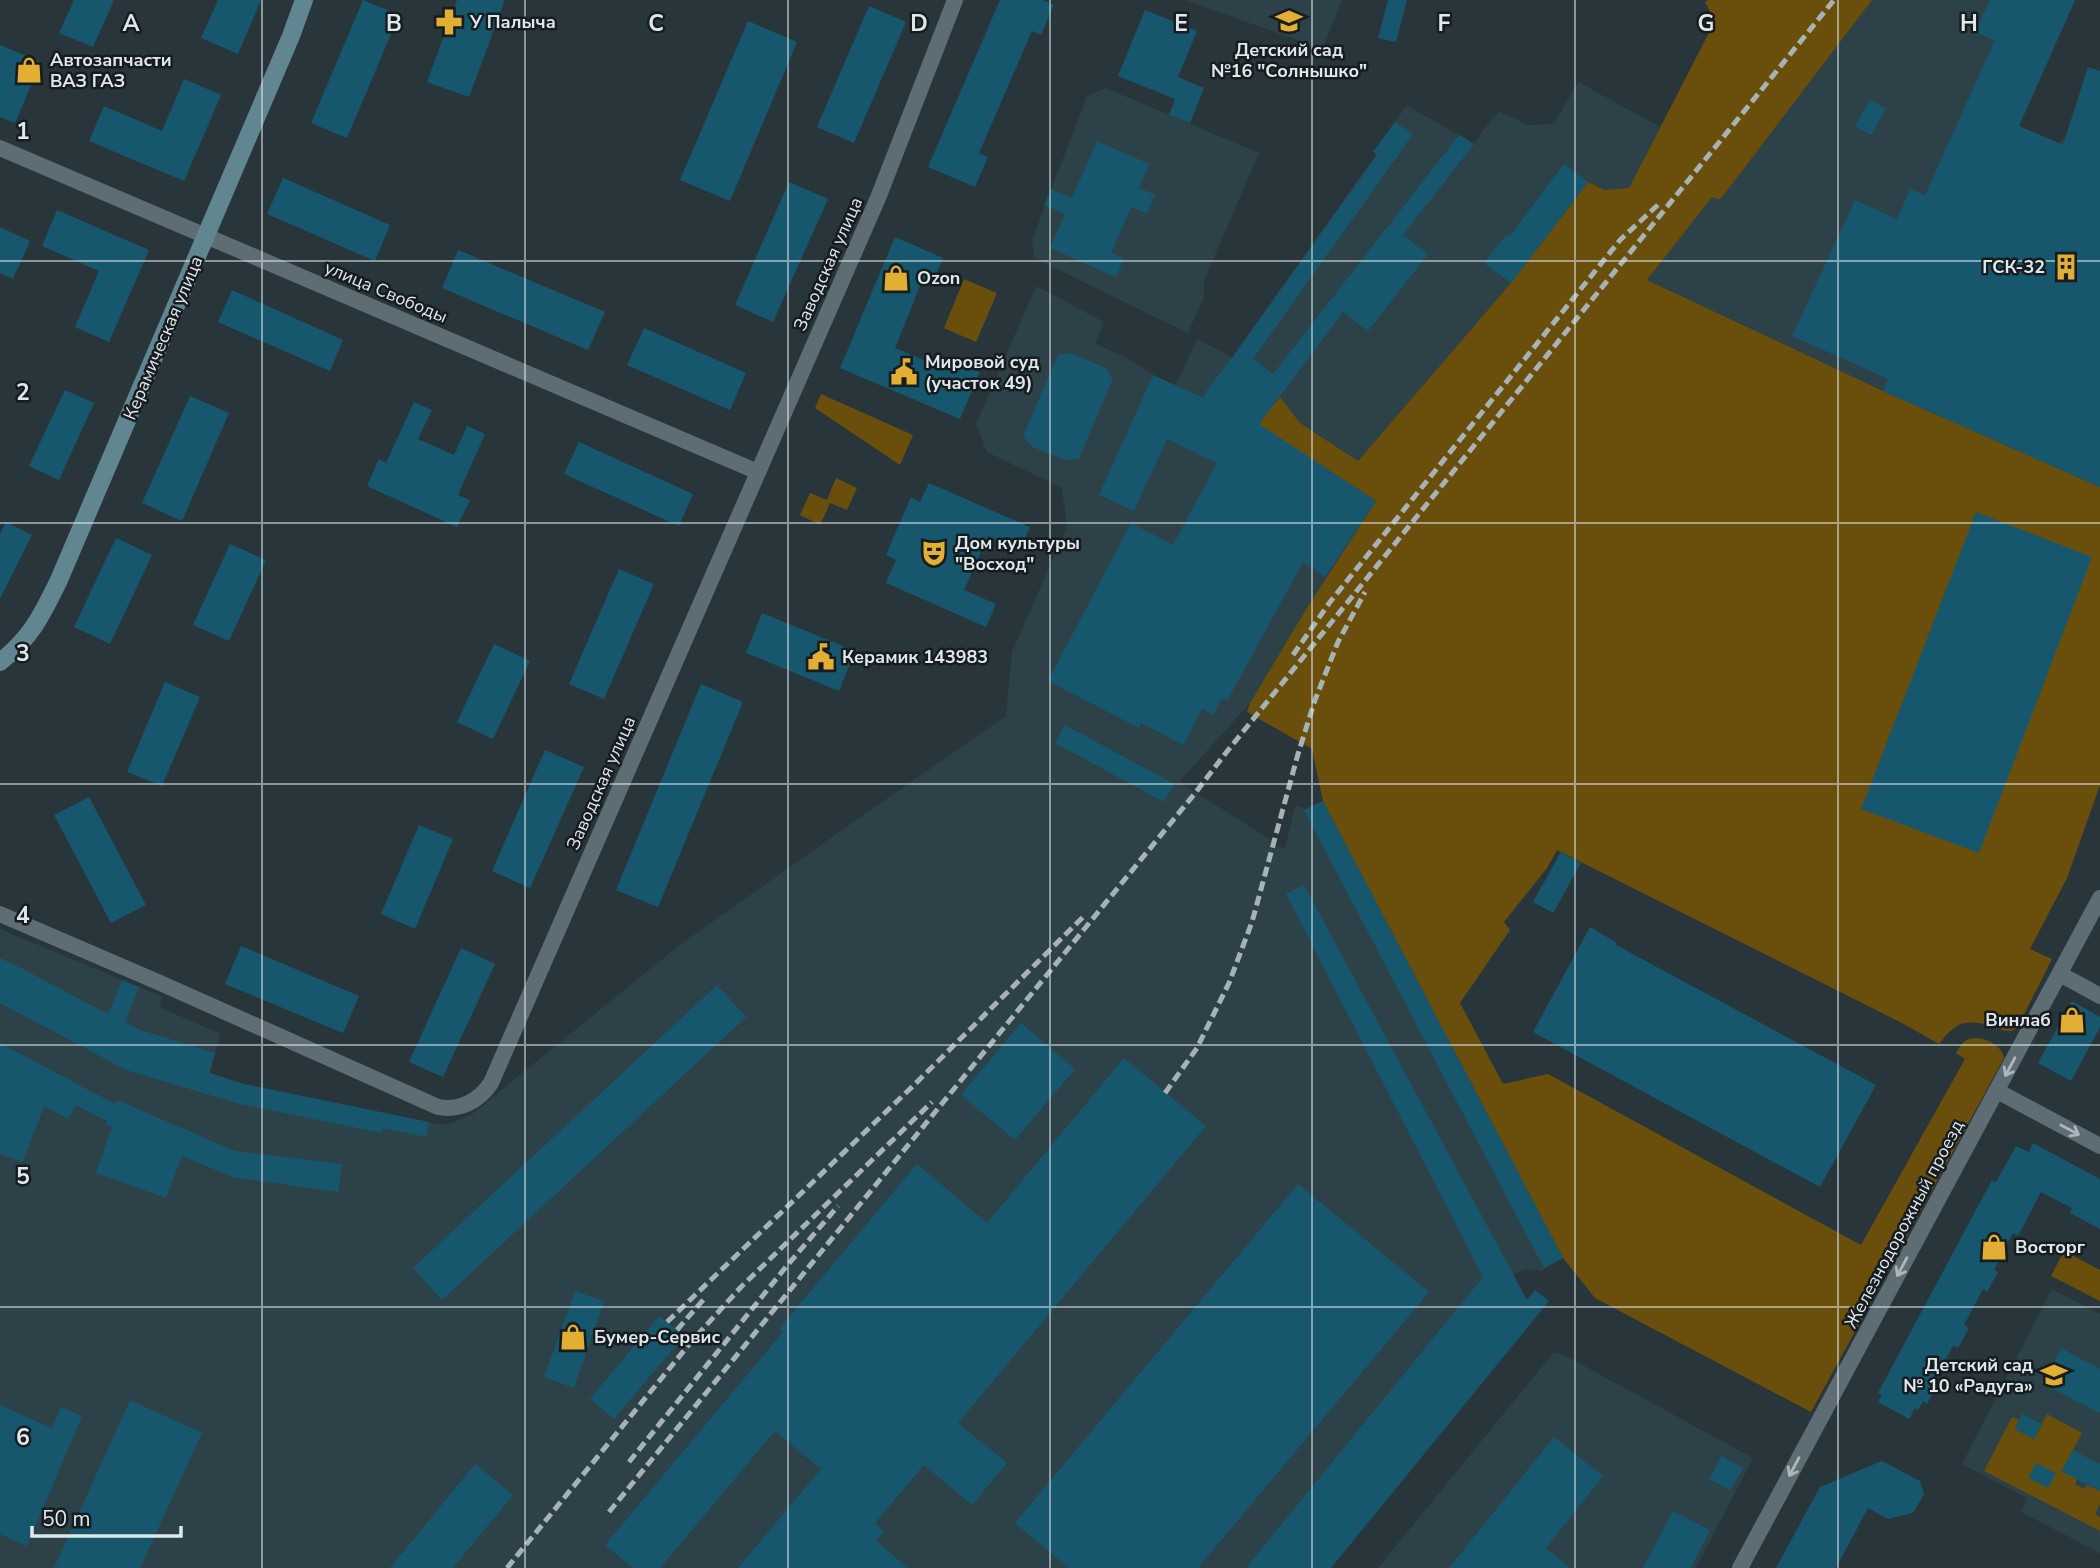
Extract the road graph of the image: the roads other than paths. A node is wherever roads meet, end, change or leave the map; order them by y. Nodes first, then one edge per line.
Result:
1 (304, 0) edge
2 (955, 0) edge
3 (0, 148) edge
4 (206, 236) junction
5 (758, 472) junction
6 (0, 662) edge
7 (2100, 898) edge
8 (0, 914) edge
9 (2060, 974) junction
10 (2100, 996) edge
11 (1997, 1091) junction
12 (2100, 1146) edge
13 (1740, 1568) edge

1 - 4 main road, Керамическая улица
2 - 5 street, Заводская улица
3 - 4 street, улица Свободы
4 - 5 street, улица Свободы
4 - 6 main road, Керамическая улица
5 - 8 street, Заводская улица
7 - 9 street, Железнодорожный проезд
9 - 10 street
9 -> 11 street, Железнодорожный проезд
11 -> 12 street
11 -> 13 street, Железнодорожный проезд

